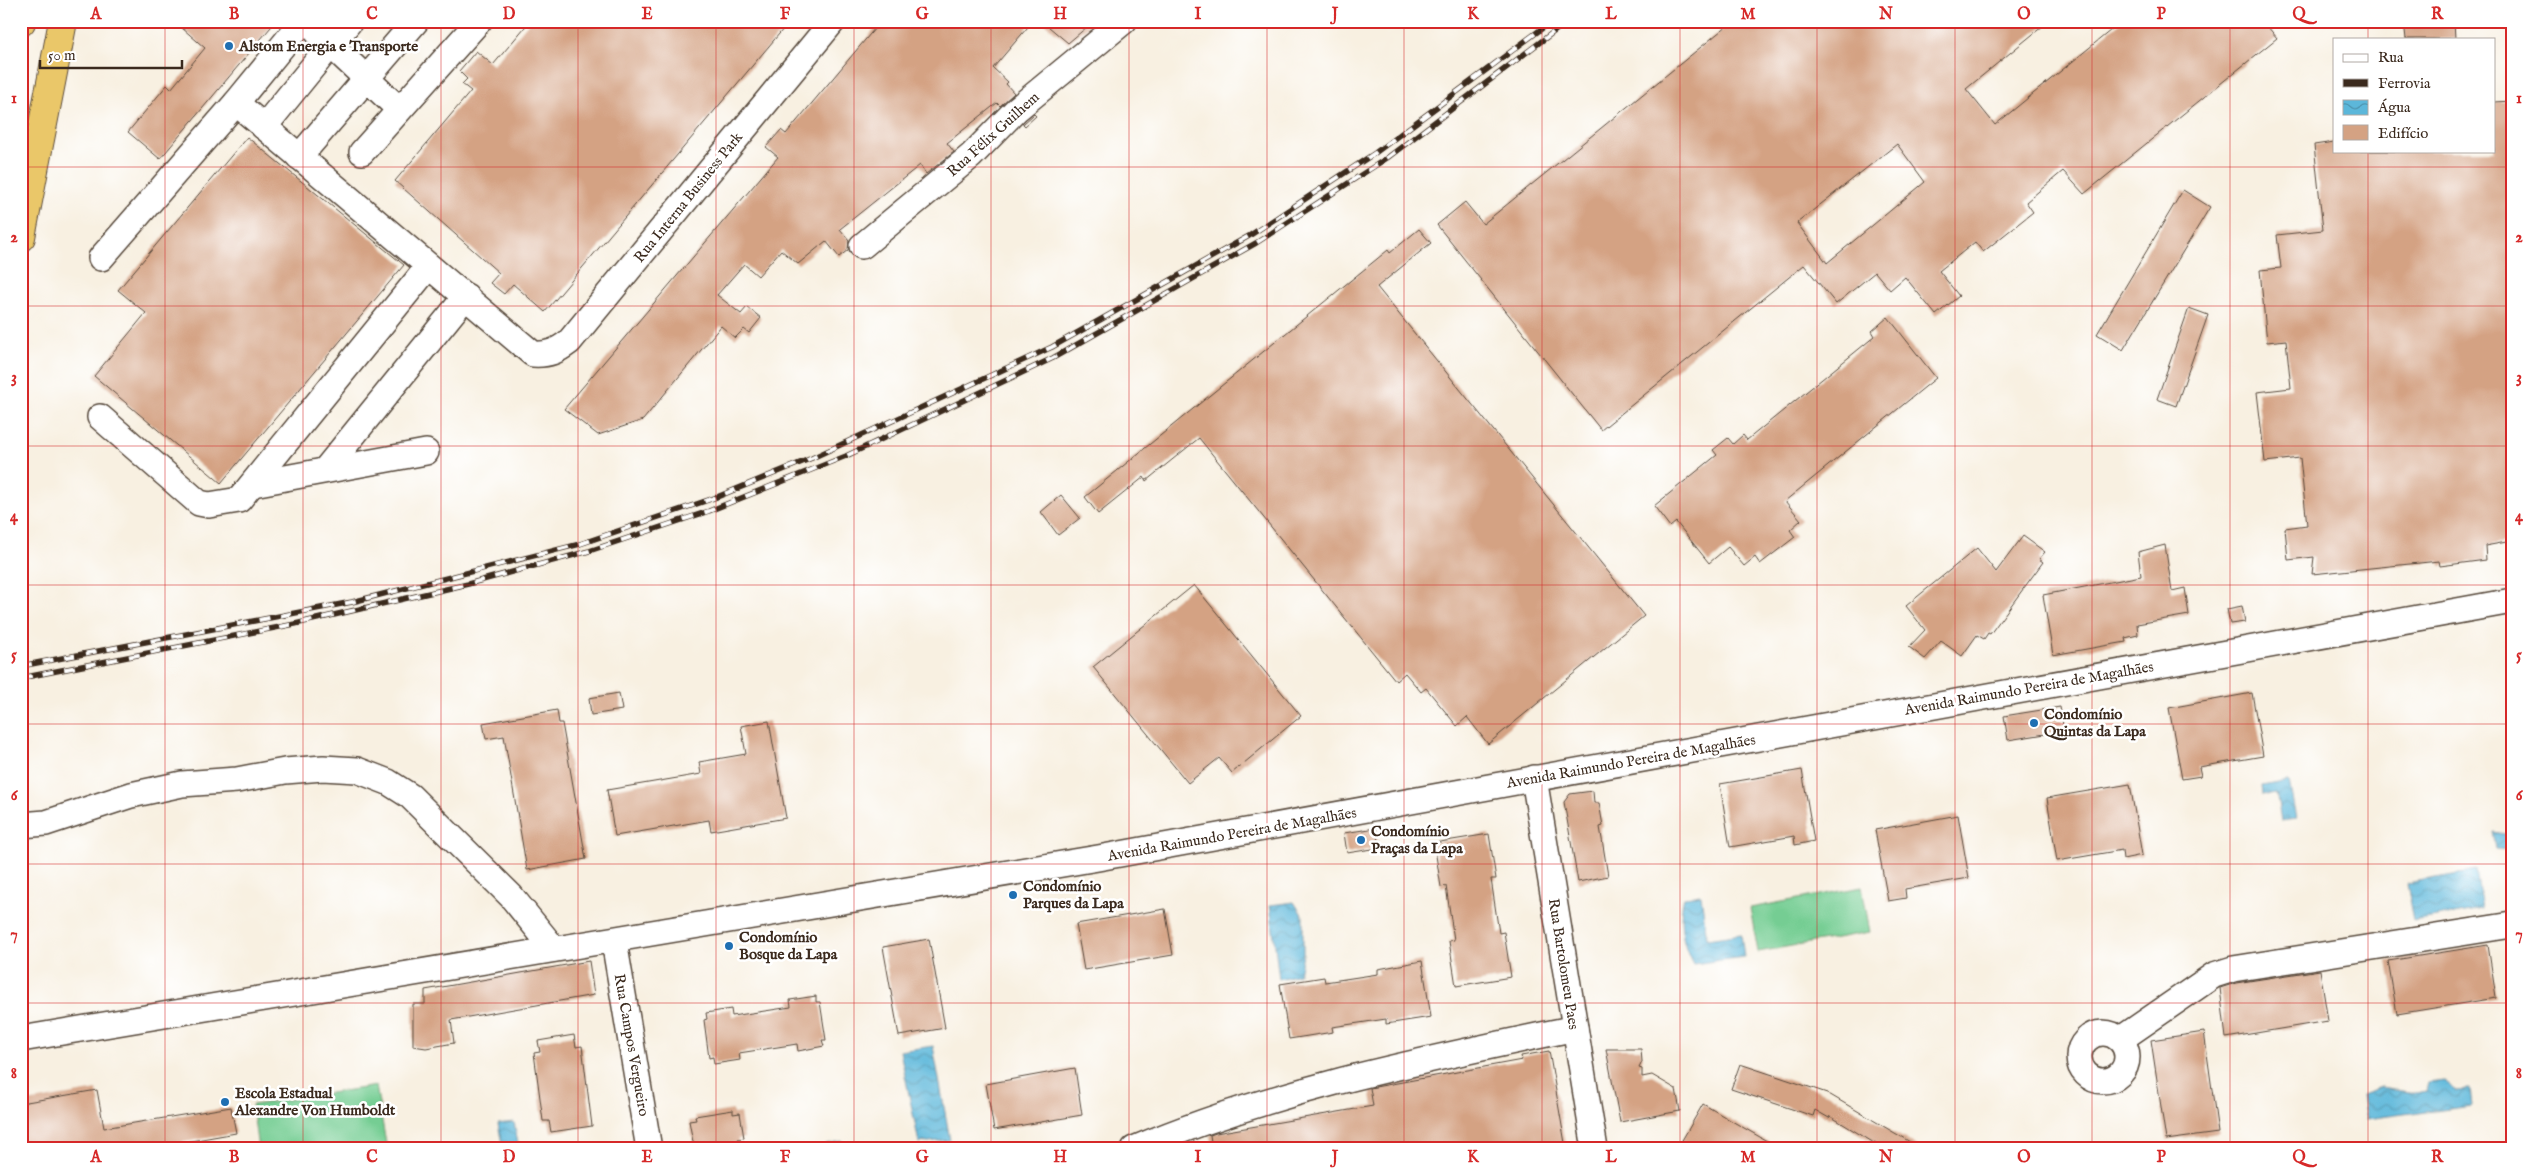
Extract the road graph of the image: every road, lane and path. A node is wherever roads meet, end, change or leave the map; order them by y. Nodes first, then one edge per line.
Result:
1 (64, 21) edge
2 (304, 21) edge
3 (350, 21) edge
4 (416, 21) edge
5 (479, 21) edge
6 (833, 21) edge
7 (1124, 21) edge
8 (331, 46) junction
9 (365, 78) junction
10 (51, 83) junction
11 (236, 103) junction
12 (399, 109) junction
13 (264, 127) junction
14 (362, 152) dead end
15 (21, 156) edge
16 (299, 156) junction
17 (21, 237) edge
18 (862, 246) dead end
19 (101, 258) dead end
20 (428, 267) junction
21 (466, 296) junction
22 (100, 417) dead end
23 (426, 452) dead end
24 (325, 470) junction
25 (253, 484) junction
26 (2512, 601) edge
27 (1534, 778) junction
28 (21, 825) edge
29 (2512, 925) edge
30 (614, 941) junction
31 (554, 949) junction
32 (1575, 1028) junction
33 (21, 1039) edge
34 (2121, 1039) dead end
35 (649, 1149) edge
36 (1134, 1149) edge
37 (1595, 1149) edge

1 - 10 highway
2 - 8 street
2 - 11 street
3 - 8 street
4 - 9 street
5 - 12 street
6 - 21 street, Rua Interna Business Park
7 - 18 street, Rua Félix Guilhem
8 - 9 street
8 - 13 street
9 - 12 street
9 - 16 street
10 - 15 highway
10 - 17 highway
11 - 13 street
11 - 19 street
12 - 14 street
13 - 16 street
16 - 20 street
20 - 21 street
20 - 25 street
21 - 24 street
22 - 25 street
23 - 24 street
24 - 25 street
26 - 27 street, Avenida Raimundo Pereira de Magalhães
27 - 30 street, Avenida Raimundo Pereira de Magalhães
27 - 32 street, Rua Bartolomeu Paes
28 - 31 street
29 - 34 street
30 - 31 street, Avenida Raimundo Pereira de Magalhães
30 - 35 street, Rua Campos Vergueiro
31 - 33 street, Avenida Raimundo Pereira de Magalhães
32 - 36 street
32 - 37 street, Rua Bartolomeu Paes

